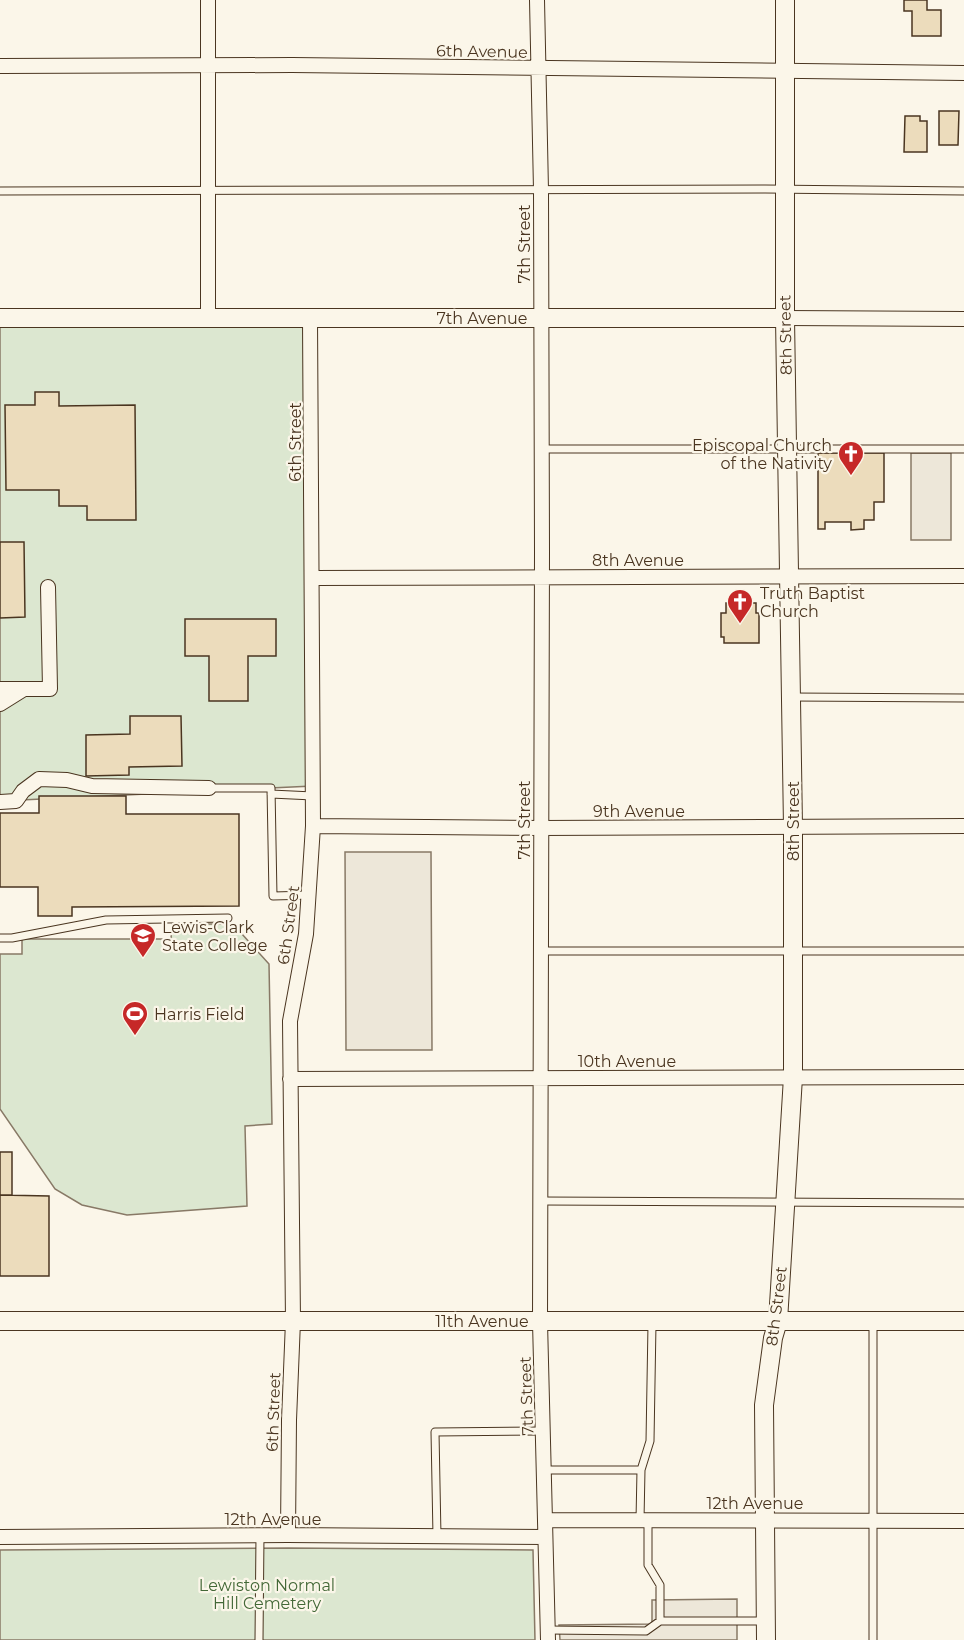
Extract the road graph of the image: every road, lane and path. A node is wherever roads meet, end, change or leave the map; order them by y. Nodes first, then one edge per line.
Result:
1 (208, 0) edge
2 (537, 0) edge
3 (786, 0) edge
4 (208, 64) junction
5 (0, 66) edge
6 (538, 68) junction
7 (785, 70) junction
8 (964, 73) edge
9 (785, 189) junction
10 (208, 190) junction
11 (541, 190) junction
12 (0, 191) edge
13 (964, 191) edge
14 (0, 318) edge
15 (208, 318) junction
16 (541, 318) junction
17 (785, 318) junction
18 (310, 319) junction
19 (964, 319) edge
20 (787, 448) junction
21 (542, 449) junction
22 (964, 449) edge
23 (964, 576) edge
24 (542, 577) junction
25 (789, 577) junction
26 (312, 578) junction
27 (48, 587) dead end
28 (0, 689) edge
29 (23, 689) junction
30 (791, 697) junction
31 (964, 698) edge
32 (0, 704) edge
33 (209, 788) joint
34 (271, 794) junction
35 (313, 796) junction
36 (0, 802) edge
37 (313, 826) junction
38 (793, 826) junction
39 (964, 826) edge
40 (540, 828) junction
41 (310, 895) junction
42 (228, 918) dead end
43 (0, 938) edge
44 (540, 951) junction
45 (793, 951) junction
46 (964, 951) edge
47 (540, 1077) junction
48 (793, 1077) junction
49 (964, 1077) edge
50 (290, 1079) junction
51 (540, 1201) junction
52 (786, 1202) junction
53 (964, 1203) edge
54 (0, 1321) edge
55 (293, 1321) junction
56 (778, 1321) junction
57 (873, 1321) junction
58 (964, 1321) edge
59 (540, 1322) junction
60 (652, 1322) junction
61 (543, 1431) junction
62 (544, 1470) junction
63 (641, 1470) junction
64 (545, 1520) junction
65 (644, 1520) junction
66 (765, 1520) junction
67 (873, 1520) junction
68 (964, 1521) edge
69 (260, 1535) junction
70 (288, 1535) junction
71 (437, 1536) junction
72 (0, 1537) edge
73 (545, 1537) junction
74 (660, 1621) junction
75 (766, 1621) junction
76 (548, 1635) edge
77 (259, 1640) edge
78 (766, 1640) edge
79 (873, 1640) edge

1 - 4 street
2 - 6 street, 7th Street
3 - 7 main road, 8th Street
4 - 5 street, 6th Avenue
4 - 6 street, 6th Avenue
4 - 10 street
6 - 7 street, 6th Avenue
6 - 11 street, 7th Street
7 - 8 street, 6th Avenue
7 - 9 main road, 8th Street
9 - 11 lane
9 - 13 lane
9 - 17 main road, 8th Street
10 - 11 lane
10 - 12 lane
10 - 15 street
11 - 16 street, 7th Street
14 - 15 main road, 7th Avenue
15 - 18 main road, 7th Avenue
16 - 17 main road, 7th Avenue
16 - 18 main road, 7th Avenue
16 - 21 street, 7th Street
17 - 19 street, 7th Avenue
17 - 20 main road, 8th Street
18 - 26 street, 6th Street
20 - 21 lane
20 - 22 lane
20 - 25 main road, 8th Street
21 - 24 street, 7th Street
23 - 25 street, 8th Avenue
24 - 25 street, 8th Avenue
24 - 26 street, 8th Avenue
24 - 40 street, 7th Street
25 - 30 main road, 8th Street
26 - 35 street, 6th Street
27 - 29 street
28 - 29 street
29 - 32 street
30 - 31 lane
30 - 38 main road, 8th Street
33 - 34 lane
33 - 36 street
34 - 35 lane
34 - 41 lane
35 - 37 street, 6th Street
37 - 40 street, 9th Avenue
37 - 41 street, 6th Street
38 - 39 street, 9th Avenue
38 - 40 street, 9th Avenue
38 - 45 main road, 8th Street
40 - 44 street, 7th Street
41 - 50 street, 6th Street
42 - 43 lane
44 - 45 lane
44 - 47 street, 7th Street
45 - 46 lane
45 - 48 main road, 8th Street
47 - 48 street, 10th Avenue
47 - 50 street, 10th Avenue
47 - 51 street, 7th Street
48 - 49 street, 10th Avenue
48 - 52 main road, 8th Street
50 - 55 street, 6th Street
51 - 52 lane
51 - 59 street, 7th Street
52 - 53 lane
52 - 56 main road, 8th Street
54 - 55 main road, 11th Avenue
55 - 59 main road, 11th Avenue
55 - 70 street, 6th Street
56 - 57 main road, 11th Avenue
56 - 60 main road, 11th Avenue
56 - 66 main road, 8th Street
57 - 58 main road, 11th Avenue
57 - 67 lane
59 - 60 main road, 11th Avenue
59 - 61 street, 7th Street
60 - 63 lane
61 - 62 street, 7th Street
61 - 71 lane
62 - 63 lane
62 - 64 street, 7th Street
63 - 65 lane
64 - 65 street, 12th Avenue
64 - 73 street, 7th Street
65 - 66 street, 12th Avenue
65 - 74 lane
66 - 67 street, 12th Avenue
66 - 75 main road, 8th Street
67 - 68 street, 12th Avenue
67 - 79 lane
69 - 70 street, 12th Avenue
69 - 72 street, 12th Avenue
69 - 77 lane
70 - 71 street, 12th Avenue
71 - 73 street, 12th Avenue
73 - 76 street, 7th Street
74 - 75 lane
74 - 76 lane
75 - 78 main road, 8th Street

